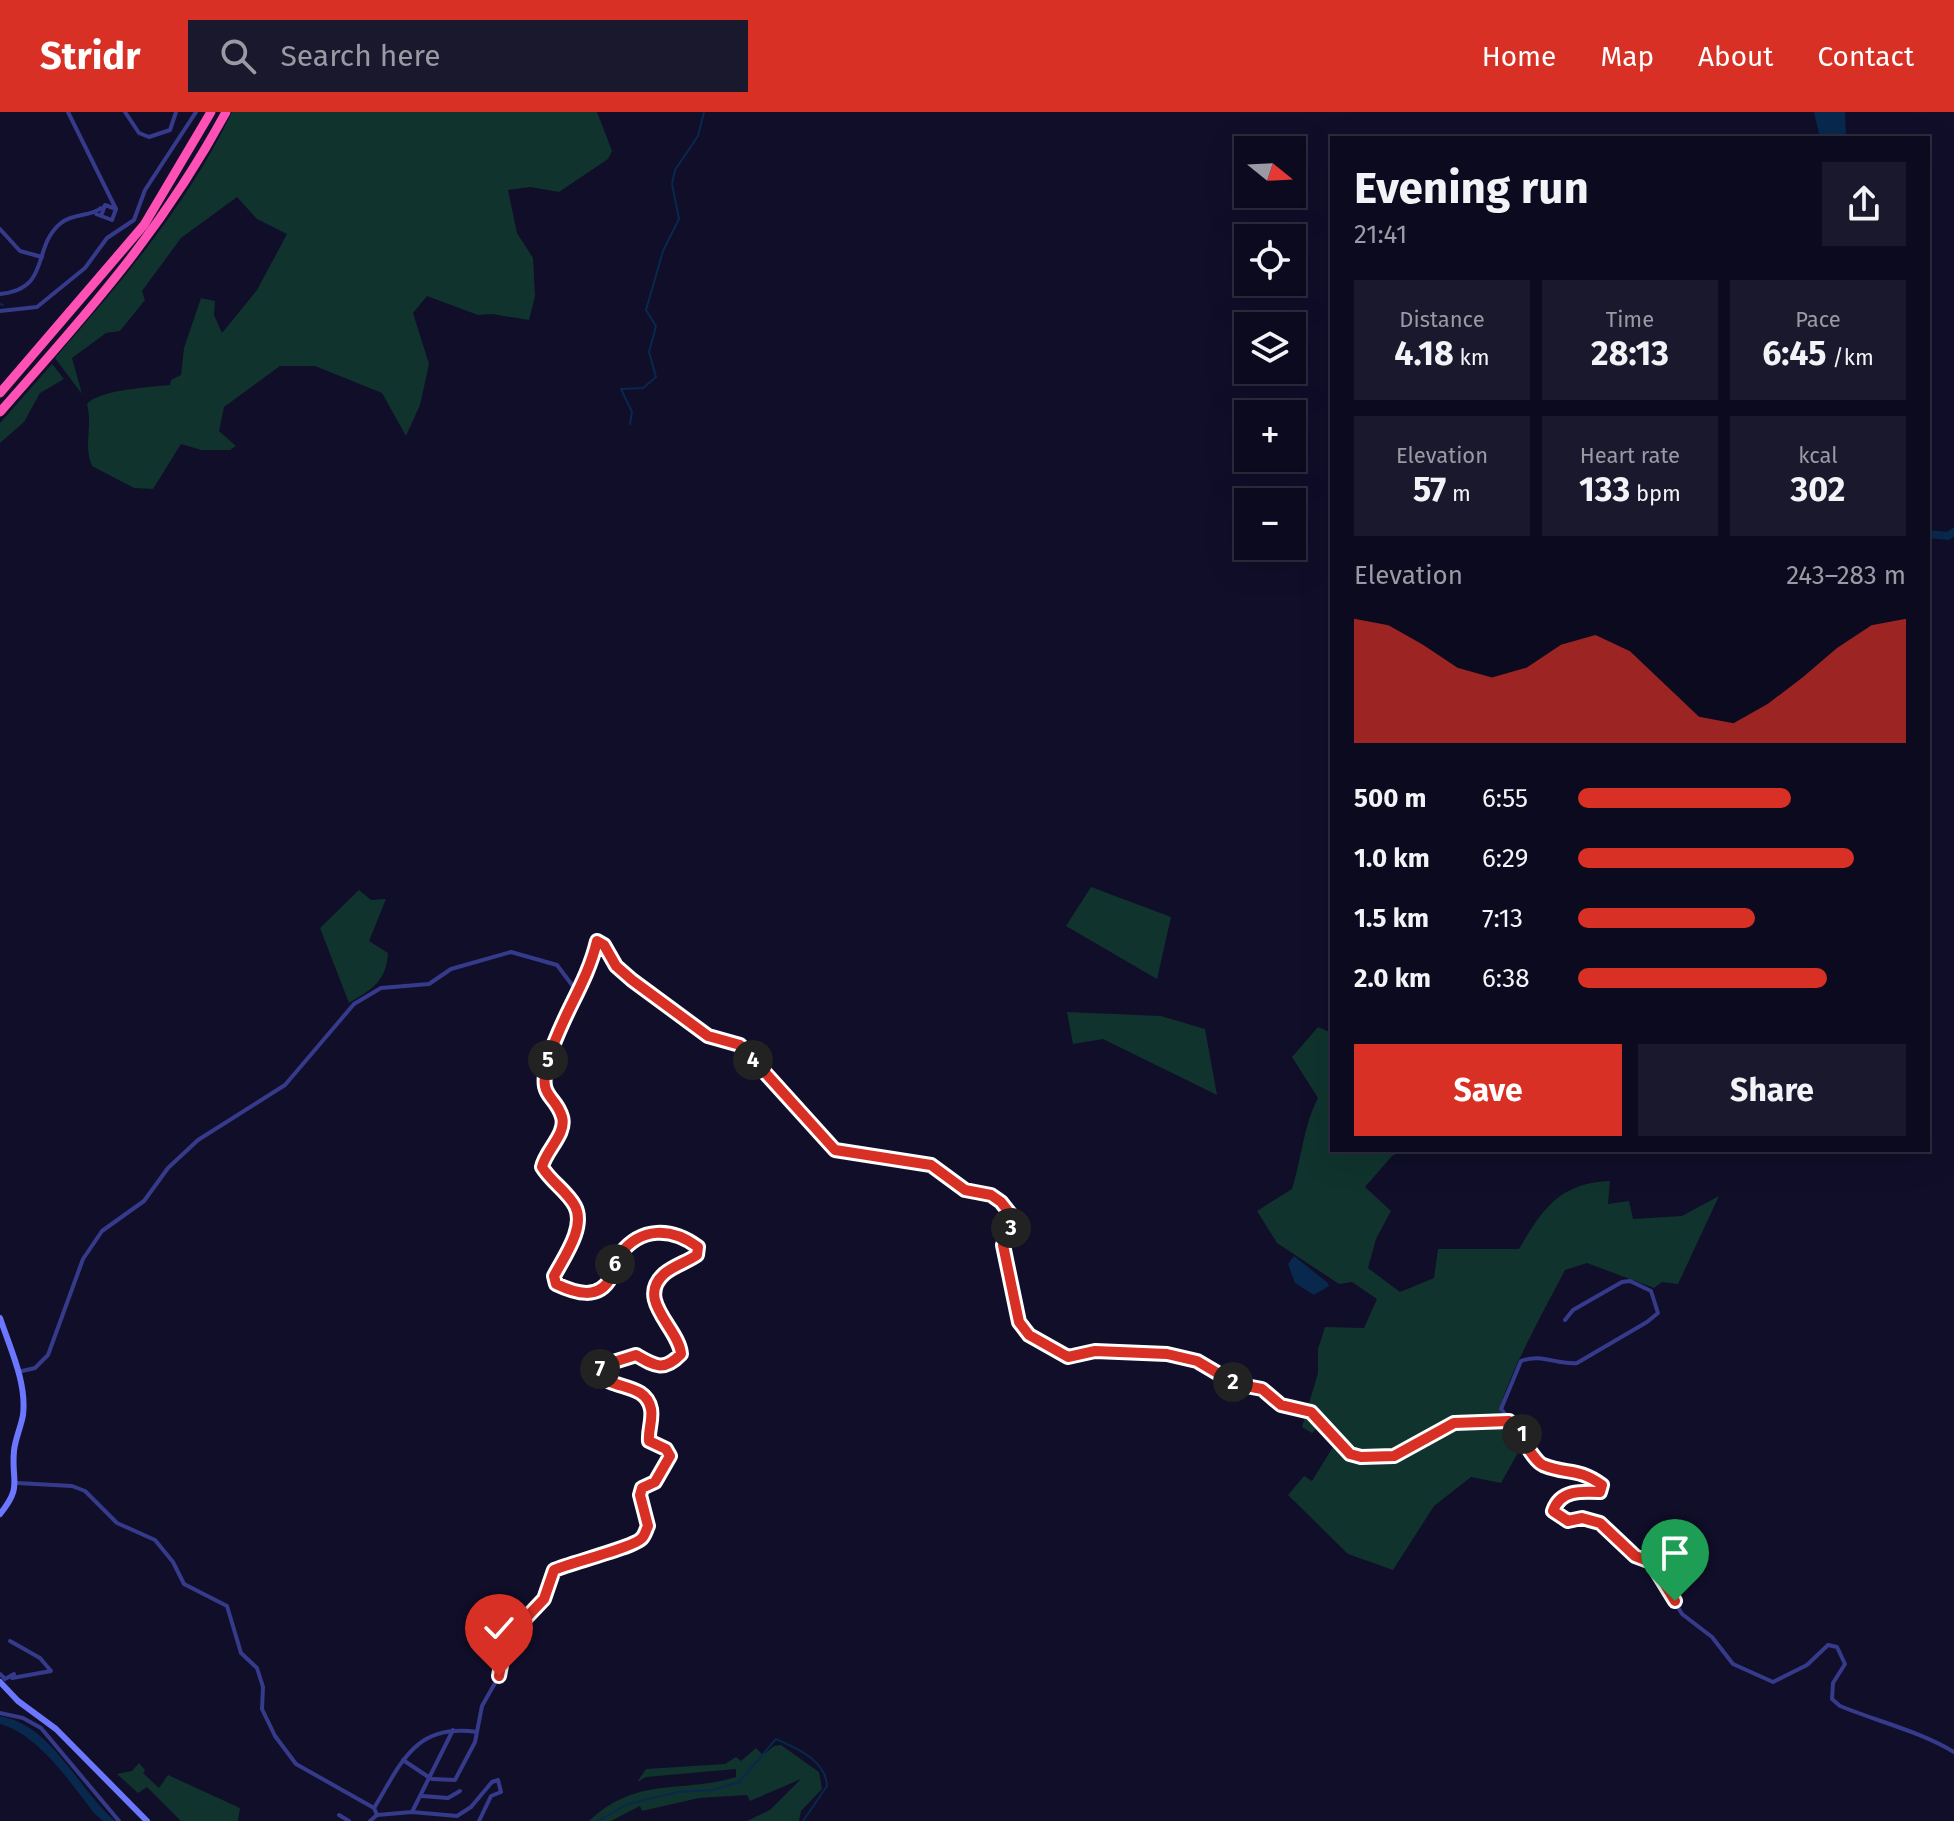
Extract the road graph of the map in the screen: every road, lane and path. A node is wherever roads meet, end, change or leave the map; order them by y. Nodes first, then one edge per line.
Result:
1 (68, 112) edge
2 (125, 112) edge
3 (176, 112) edge
4 (196, 112) edge
5 (211, 112) edge
6 (226, 112) edge
7 (109, 196) junction
8 (103, 207) junction
9 (116, 209) junction
10 (94, 213) junction
11 (101, 216) junction
12 (0, 229) edge
13 (42, 257) junction
14 (0, 294) edge
15 (0, 311) edge
16 (0, 393) edge
17 (0, 412) edge
18 (578, 993) junction
19 (0, 1318) edge
20 (1565, 1320) dead end
21 (18, 1372) junction
22 (1509, 1421) junction
23 (17, 1483) junction
24 (0, 1514) edge
25 (10, 1641) dead end
26 (0, 1674) edge
27 (0, 1682) edge
28 (0, 1713) edge
29 (454, 1729) junction
30 (478, 1732) junction
31 (1954, 1752) edge
32 (403, 1760) junction
33 (431, 1778) junction
34 (460, 1791) dead end
35 (422, 1796) junction
36 (374, 1808) junction
37 (412, 1812) junction
38 (339, 1815) dead end
39 (377, 1815) junction
40 (119, 1821) edge
41 (147, 1821) edge
42 (349, 1821) edge
43 (370, 1821) edge
44 (479, 1821) edge

1 - 7 street
2 - 3 street
4 - 15 street
5 - 16 highway
6 - 17 highway
7 - 8 street
7 - 9 street
8 - 9 street
8 - 10 street
8 - 11 street
9 - 11 street
10 - 11 street
10 - 13 street
12 - 13 street
13 - 14 street
18 - 21 street
18 - 22 street
18 - 30 street
19 - 21 street
20 - 22 street
21 - 23 street
22 - 31 street
23 - 24 street
23 - 36 street
25 - 26 street
27 - 41 street
28 - 40 street
29 - 30 street
29 - 32 street
29 - 33 street
30 - 33 street
32 - 33 street
32 - 36 street
33 - 35 street
34 - 35 street
35 - 37 street
36 - 39 street
37 - 39 street
37 - 44 street
38 - 42 street
39 - 43 street

